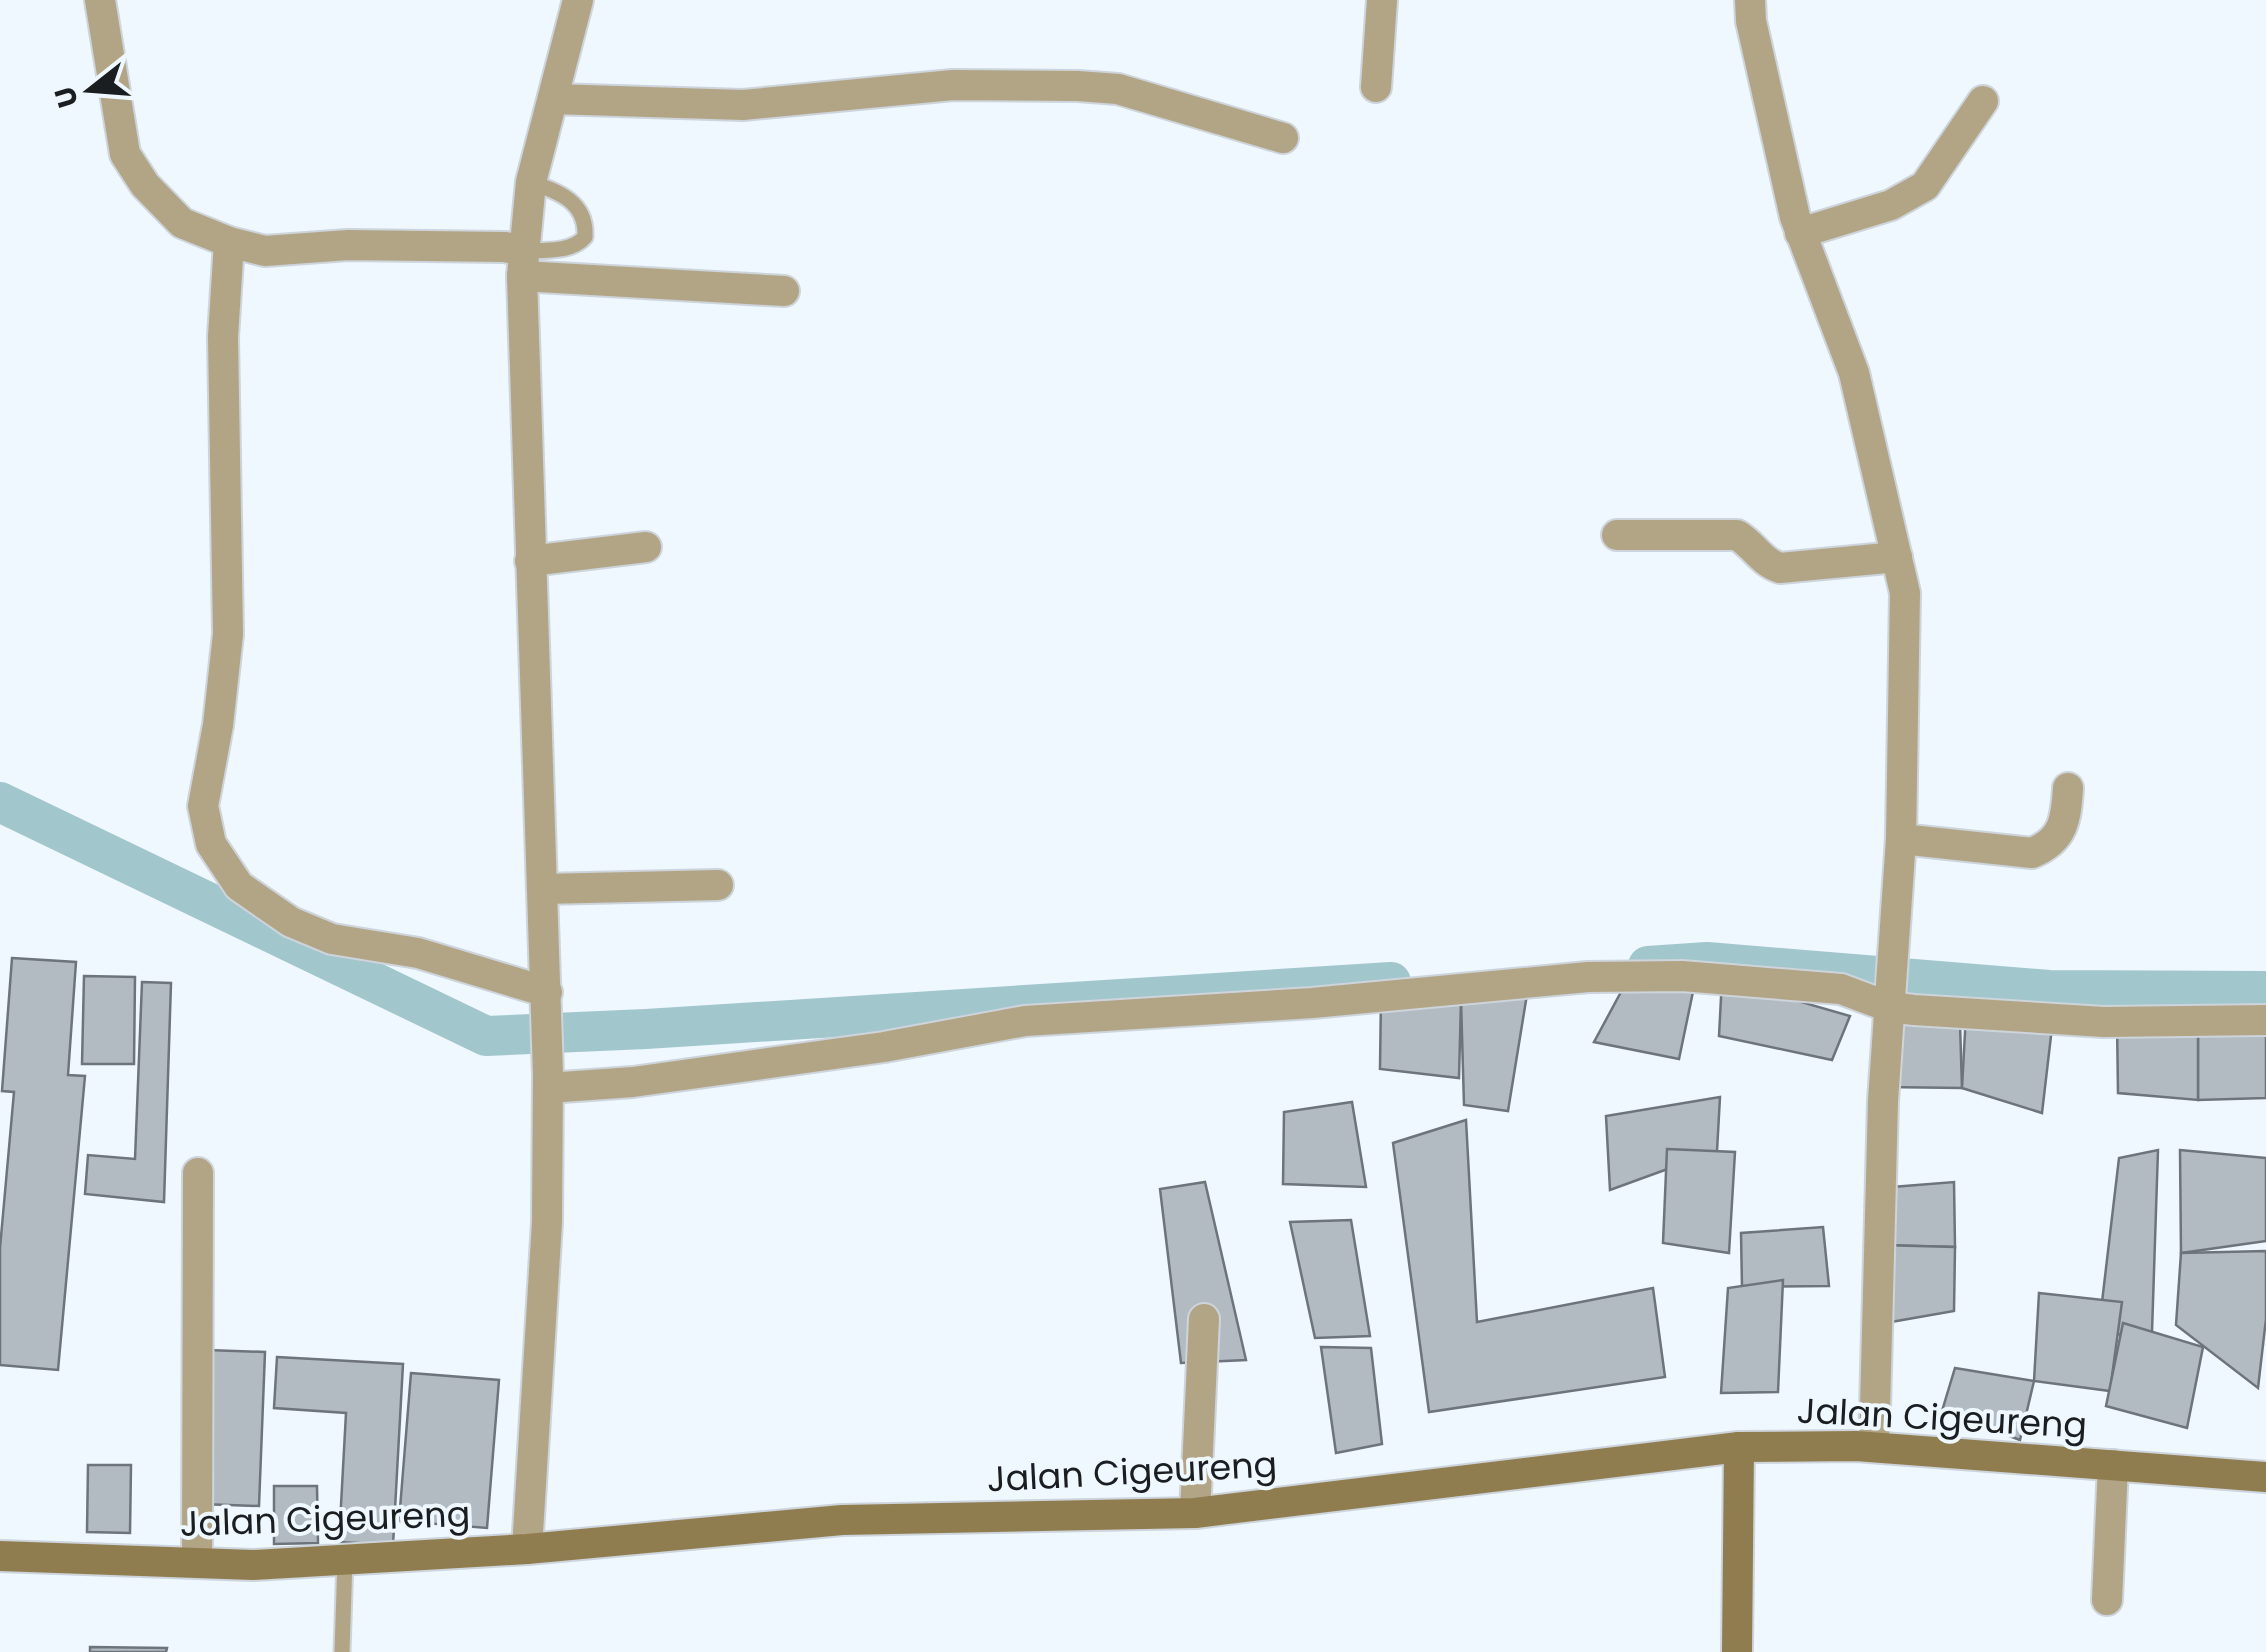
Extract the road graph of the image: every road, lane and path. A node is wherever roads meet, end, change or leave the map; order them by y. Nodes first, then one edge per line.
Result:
1 (100, 0) edge
2 (578, 0) edge
3 (1382, 0) edge
4 (1750, 0) edge
5 (1376, 88) dead end
6 (553, 99) junction
7 (1983, 101) dead end
8 (1283, 138) dead end
9 (532, 182) junction
10 (1800, 232) junction
11 (229, 242) junction
12 (523, 264) junction
13 (784, 291) dead end
14 (1617, 535) dead end
15 (646, 547) dead end
16 (1896, 557) junction
17 (530, 560) junction
18 (2068, 788) dead end
19 (1901, 839) junction
20 (718, 885) dead end
21 (543, 889) junction
22 (1889, 1003) junction
23 (547, 1006) junction
24 (2266, 1020) edge
25 (548, 1081) junction
26 (198, 1173) dead end
27 (1204, 1320) dead end
28 (1739, 1447) junction
29 (1874, 1447) junction
30 (2113, 1465) junction
31 (2266, 1477) edge
32 (1195, 1513) junction
33 (528, 1550) junction
34 (0, 1556) edge
35 (345, 1560) junction
36 (197, 1563) junction
37 (2107, 1600) dead end
38 (342, 1652) edge
39 (1737, 1652) edge

1 - 11 street
2 - 6 street
3 - 5 street
4 - 10 street
6 - 8 street
6 - 9 street
7 - 10 street
9 - 12 street
9 - 12 lane
10 - 16 street
11 - 12 street
11 - 23 street
12 - 13 street
12 - 17 street
14 - 16 street
15 - 17 street
16 - 19 street
17 - 21 street
18 - 19 street
19 - 22 street
20 - 21 street
21 - 23 street
22 - 24 street
22 - 25 street
22 - 29 street
23 - 25 street
25 - 33 street
26 - 36 street
27 - 32 street
28 - 29 street, Jalan Cigeureng
28 - 32 street, Jalan Cigeureng
28 - 39 street
29 - 30 street, Jalan Cigeureng
30 - 31 street, Jalan Cigeureng
30 - 37 street
32 - 33 street, Jalan Cigeureng
33 - 35 street, Jalan Cigeureng
34 - 36 street, Jalan Cigeureng
35 - 36 street, Jalan Cigeureng
35 - 38 lane

